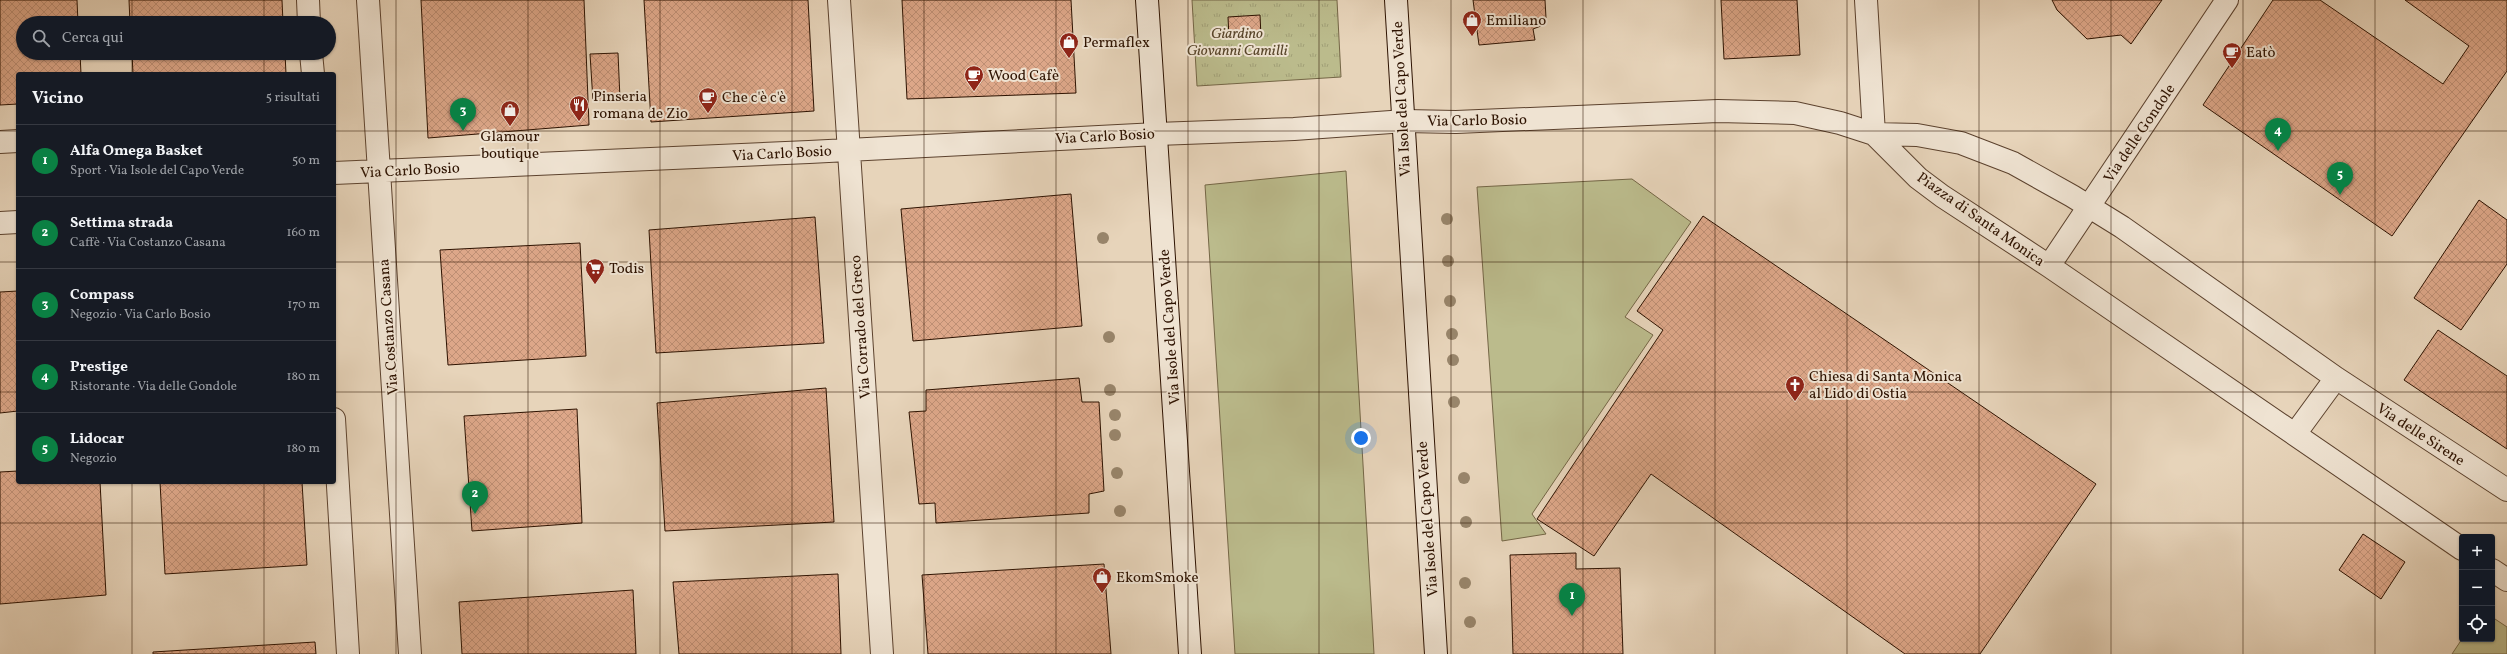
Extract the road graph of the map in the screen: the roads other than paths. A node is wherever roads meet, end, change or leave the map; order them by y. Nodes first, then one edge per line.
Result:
1 (308, 0) edge
2 (368, 0) edge
3 (839, 0) edge
4 (1147, 0) edge
5 (1396, 0) edge
6 (1866, 0) edge
7 (2228, 0) edge
8 (309, 16) edge
9 (312, 60) edge
10 (313, 72) edge
11 (1405, 121) junction
12 (1157, 134) junction
13 (1874, 134) junction
14 (16, 141) edge
15 (0, 142) edge
16 (849, 150) junction
17 (378, 171) junction
18 (336, 173) edge
19 (2090, 207) junction
20 (16, 222) edge
21 (0, 223) edge
22 (2049, 266) junction
23 (2336, 378) junction
24 (2295, 434) junction
25 (336, 453) edge
26 (2507, 490) edge
27 (2459, 547) edge
28 (2495, 572) edge
29 (2507, 580) edge
30 (348, 654) edge
31 (410, 654) edge
32 (882, 654) edge
33 (1190, 654) edge
34 (1436, 654) edge

1 - 8 street
2 - 17 street, Via Costanzo Casana
3 - 16 street, Via Corrado del Greco
4 - 12 street, Via Isole del Capo Verde
5 - 11 street, Via Isole del Capo Verde
6 - 13 street
7 - 19 street, Via delle Gondole
9 - 10 street
11 - 12 street, Via Carlo Bosio
11 - 13 street, Via Carlo Bosio
11 - 34 street, Via Isole del Capo Verde
12 - 16 street, Via Carlo Bosio
12 - 33 street, Via Isole del Capo Verde
13 - 19 street
13 - 22 street, Piazza di Santa Monica
14 - 15 street
16 - 17 street, Via Carlo Bosio
16 - 32 street, Via Corrado del Greco
17 - 18 street, Via Carlo Bosio
17 - 31 street, Via Costanzo Casana
19 - 22 street, Via delle Gondole
19 - 23 street
20 - 21 street
22 - 24 street, Piazza di Santa Monica
23 - 24 street
23 - 26 street, Via delle Sirene
24 - 27 street
25 - 30 street
28 - 29 street

